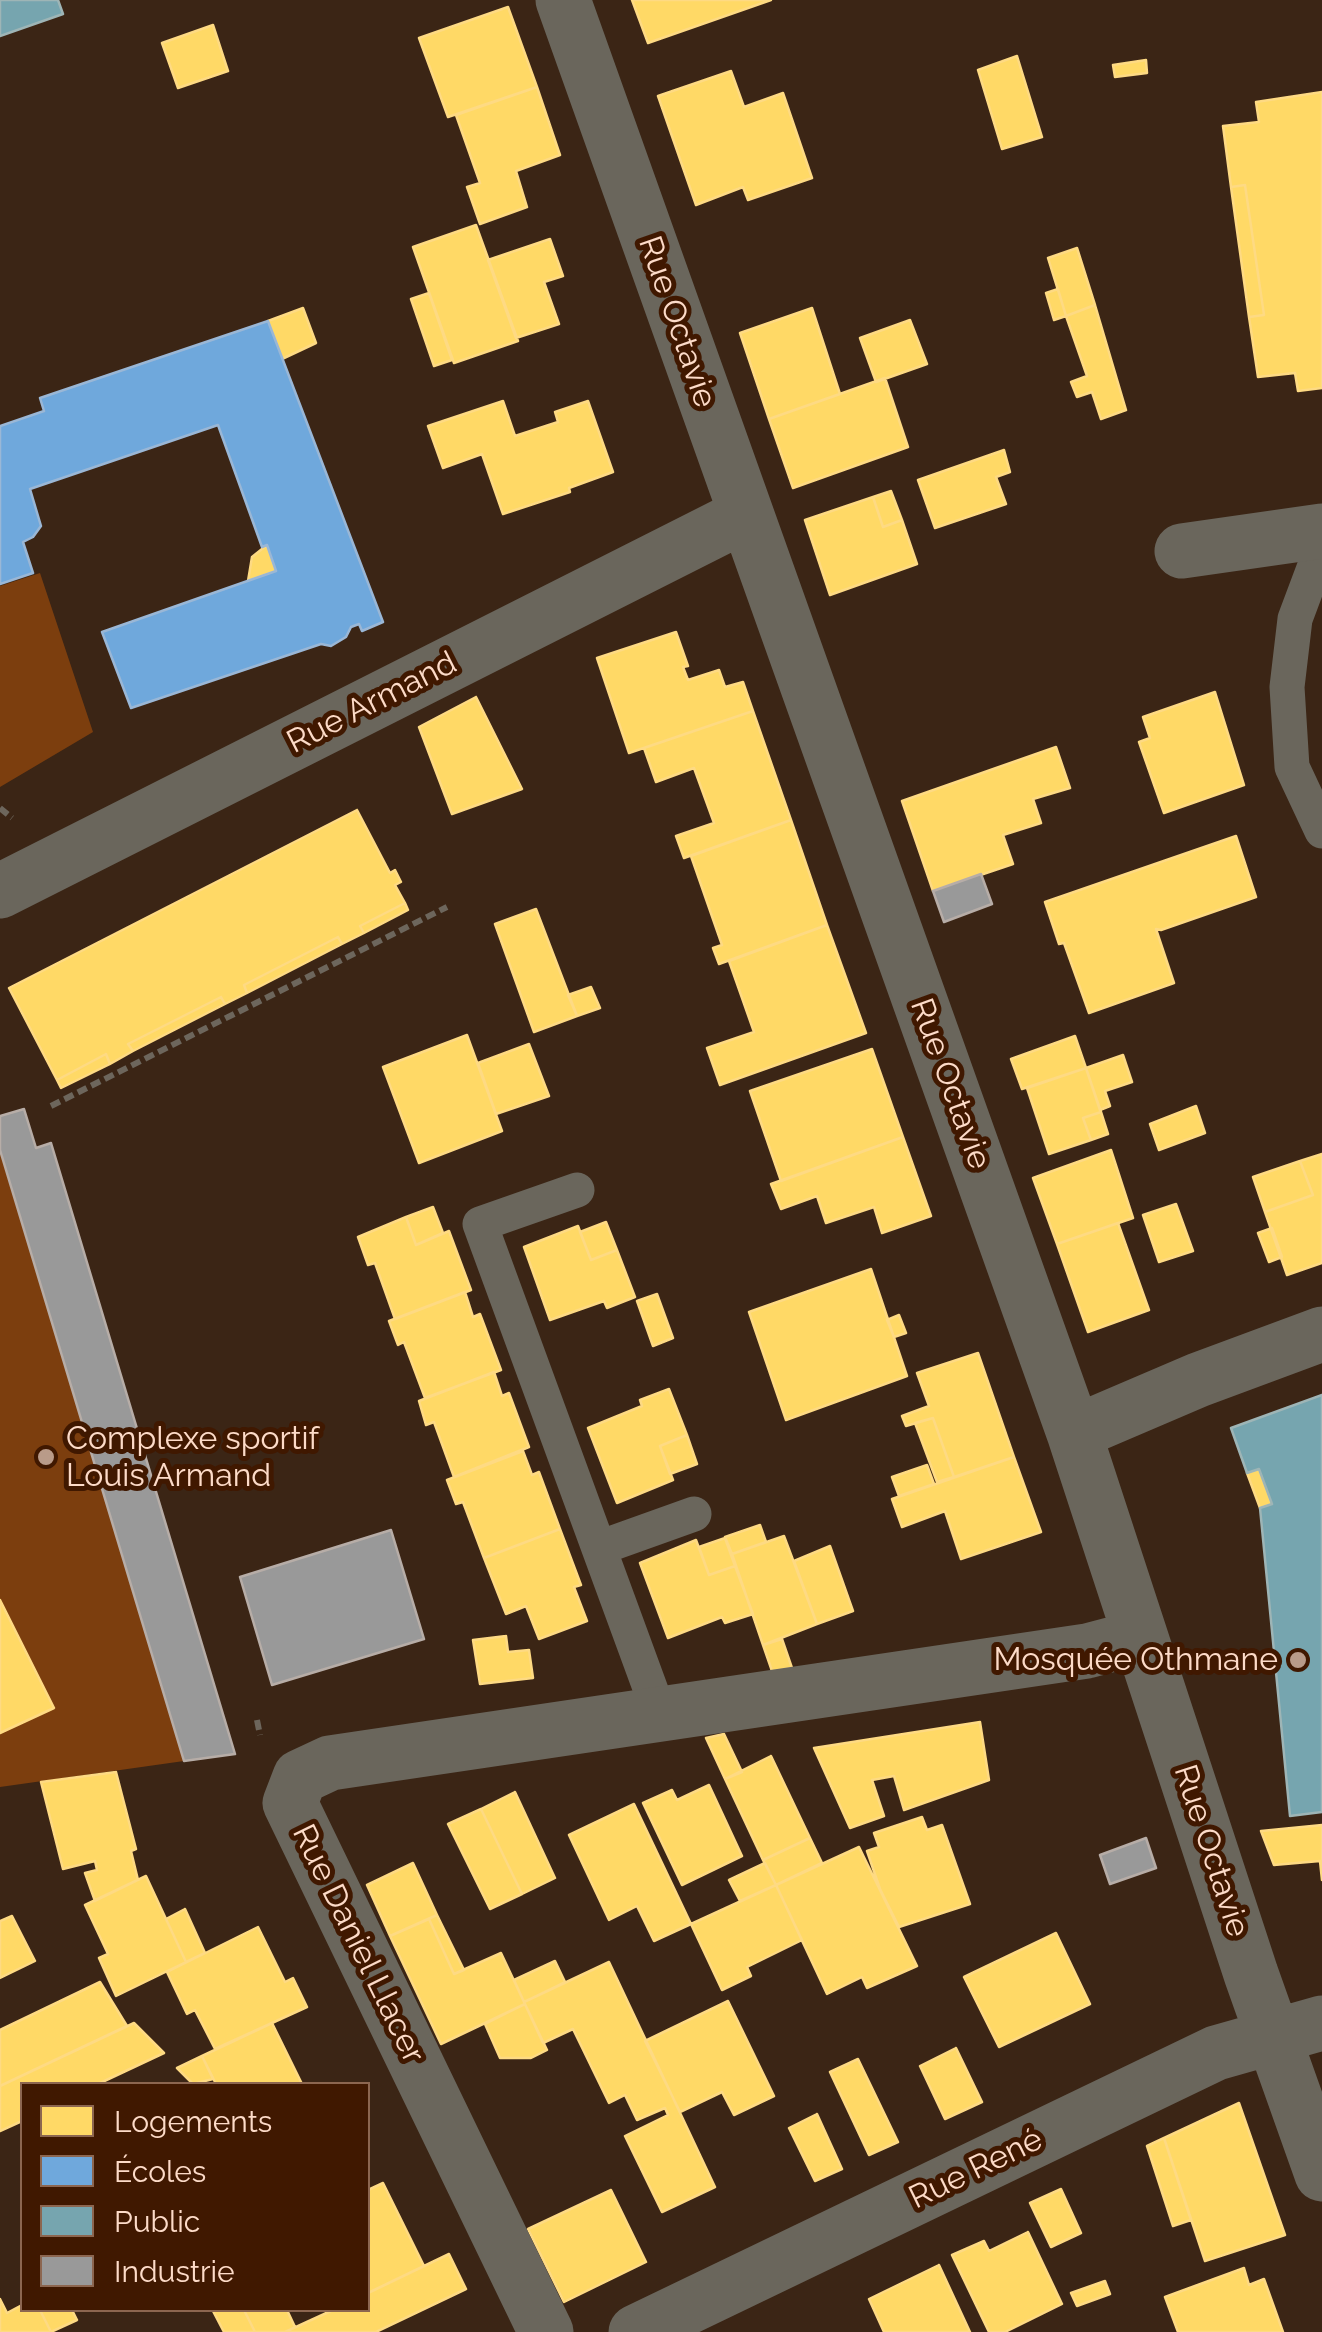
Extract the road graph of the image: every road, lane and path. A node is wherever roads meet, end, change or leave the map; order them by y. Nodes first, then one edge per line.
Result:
1 (564, 0) edge
2 (745, 515) junction
3 (1322, 531) edge
4 (1322, 547) edge
5 (1182, 551) dead end
6 (0, 808) edge
7 (13, 819) dead end
8 (1322, 832) edge
9 (0, 890) edge
10 (446, 907) dead end
11 (51, 1106) dead end
12 (577, 1190) dead end
13 (1322, 1334) edge
14 (1074, 1433) junction
15 (694, 1514) dead end
16 (599, 1548) junction
17 (1140, 1637) junction
18 (660, 1715) junction
19 (1298, 2030) edge
20 (1322, 2174) edge
21 (546, 2332) edge
22 (636, 2332) edge

1 - 2 street, Rue Octavie
2 - 9 street, Rue Armand
2 - 14 street, Rue Octavie
3 - 5 street
4 - 8 lane
6 - 7 path
10 - 11 path
12 - 16 lane
13 - 14 street
14 - 17 street, Rue Octavie
15 - 16 lane
16 - 18 lane
17 - 18 street, Rue Daniel Llacer
17 - 19 street, Rue Octavie
18 - 21 street, Rue Daniel Llacer
19 - 20 street, Rue Octavie
19 - 22 street, Rue René

